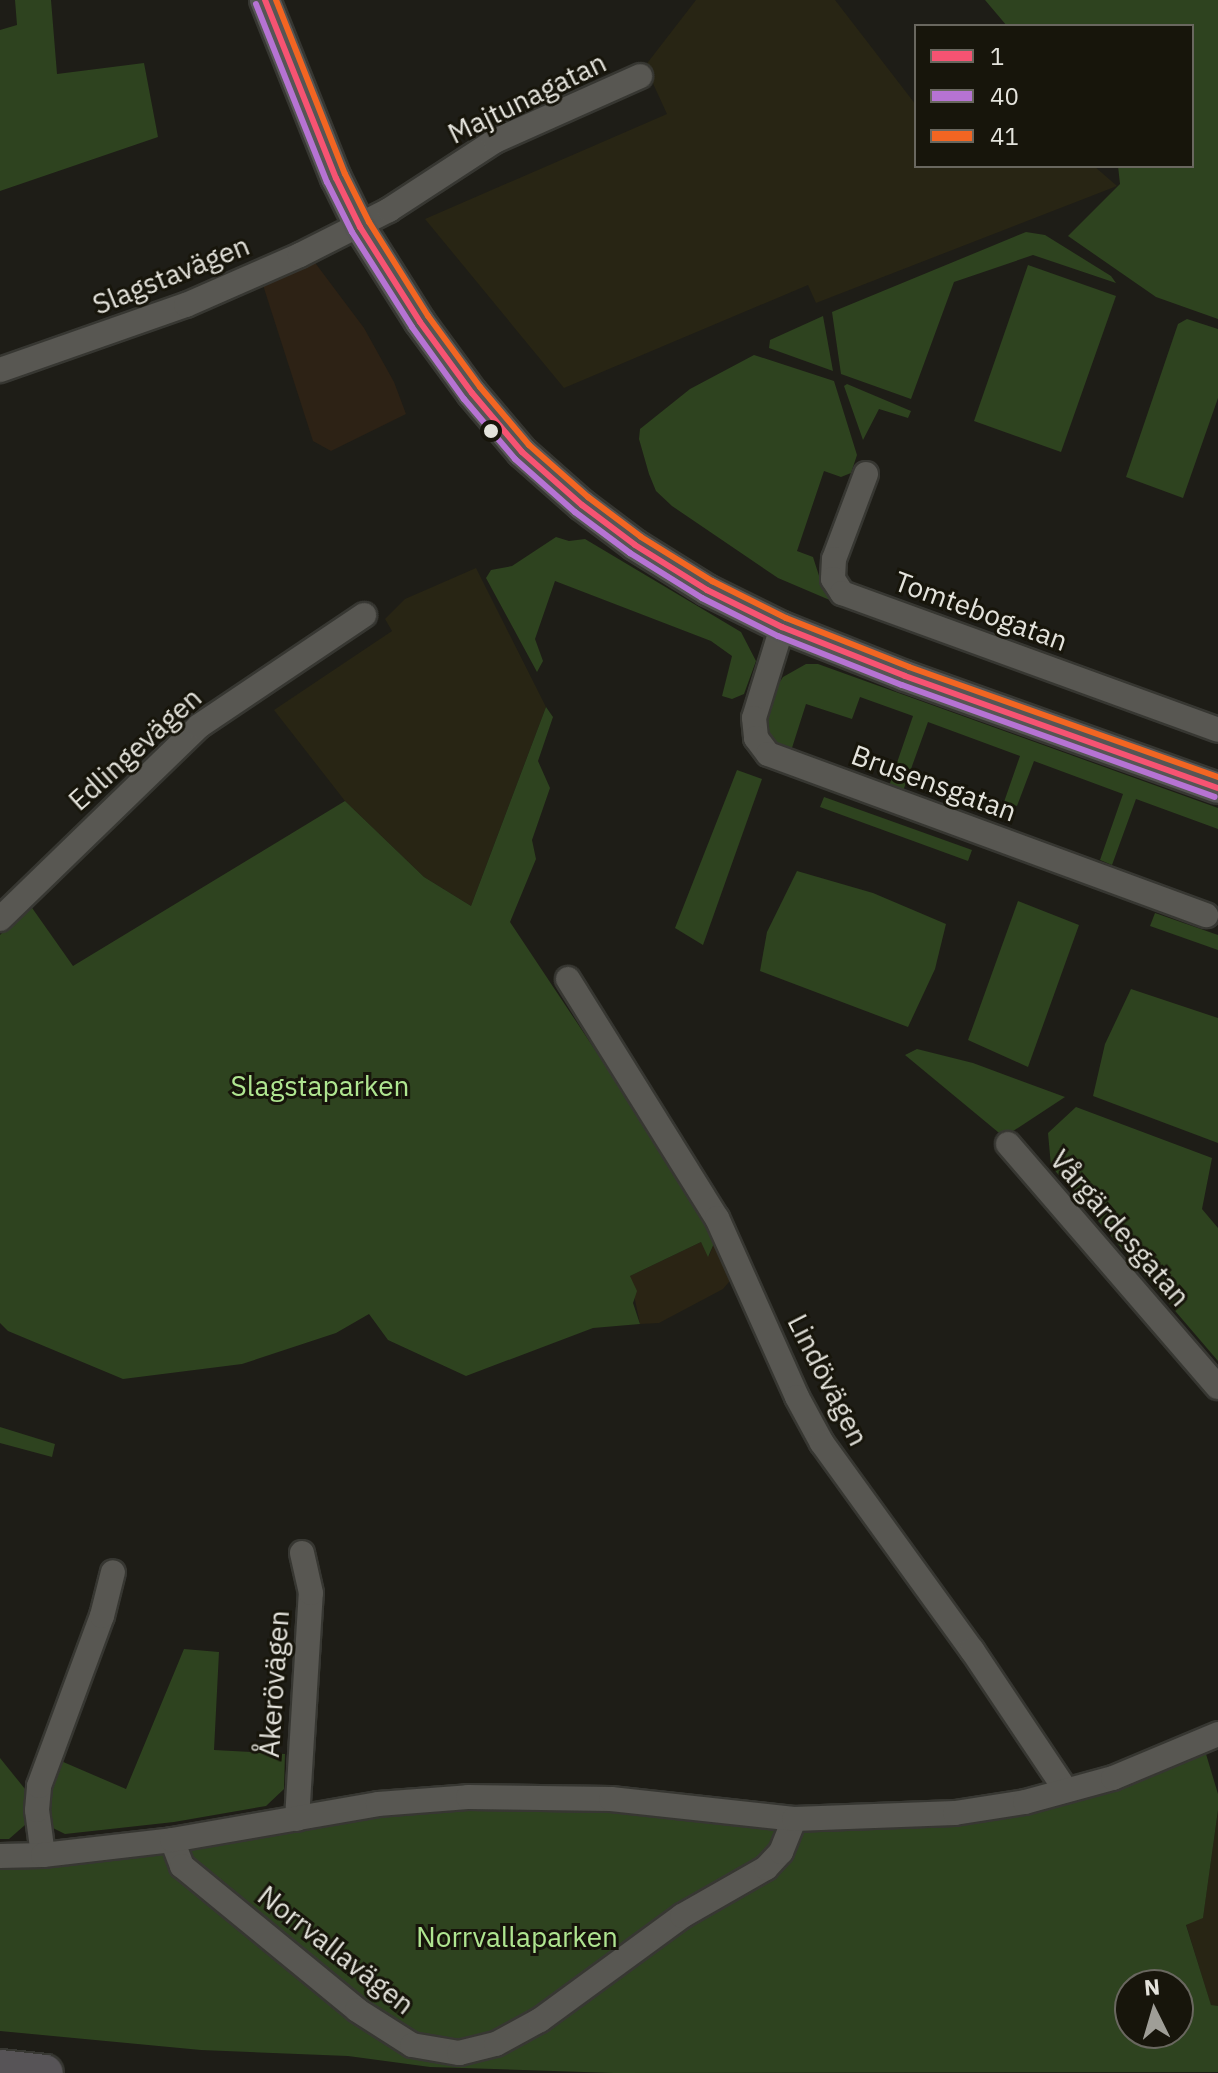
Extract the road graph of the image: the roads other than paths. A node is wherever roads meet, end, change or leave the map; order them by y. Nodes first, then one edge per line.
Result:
1 (265, 0) edge
2 (640, 76) dead end
3 (360, 227) junction
4 (0, 370) edge
5 (866, 474) dead end
6 (364, 615) dead end
7 (782, 627) junction
8 (1218, 730) edge
9 (1218, 788) edge
10 (1206, 915) dead end
11 (0, 919) edge
12 (568, 979) dead end
13 (1008, 1144) dead end
14 (1218, 1387) edge
15 (302, 1553) dead end
16 (113, 1572) dead end
17 (1218, 1734) edge
18 (1065, 1789) junction
19 (297, 1819) junction
20 (794, 1819) junction
21 (172, 1840) junction
22 (43, 1855) junction
23 (0, 1856) edge
24 (0, 2068) edge
25 (45, 2073) edge

1 - 3 main road
2 - 3 street, Majtunagatan
3 - 4 street, Slagstavägen
3 - 7 main road
5 - 8 street, Tomtebogatan
6 - 11 street, Edlingevägen
7 - 9 main road
7 - 10 street, Brusensgatan
12 - 18 street, Lindövägen
13 - 14 street, Vårgärdesgatan
15 - 19 street, Åkerövägen
16 - 22 street
17 - 18 street
18 - 20 street
19 - 20 street
19 - 21 street
20 - 21 street, Norrvallavägen
21 - 22 street
22 - 23 street
24 - 25 highway

